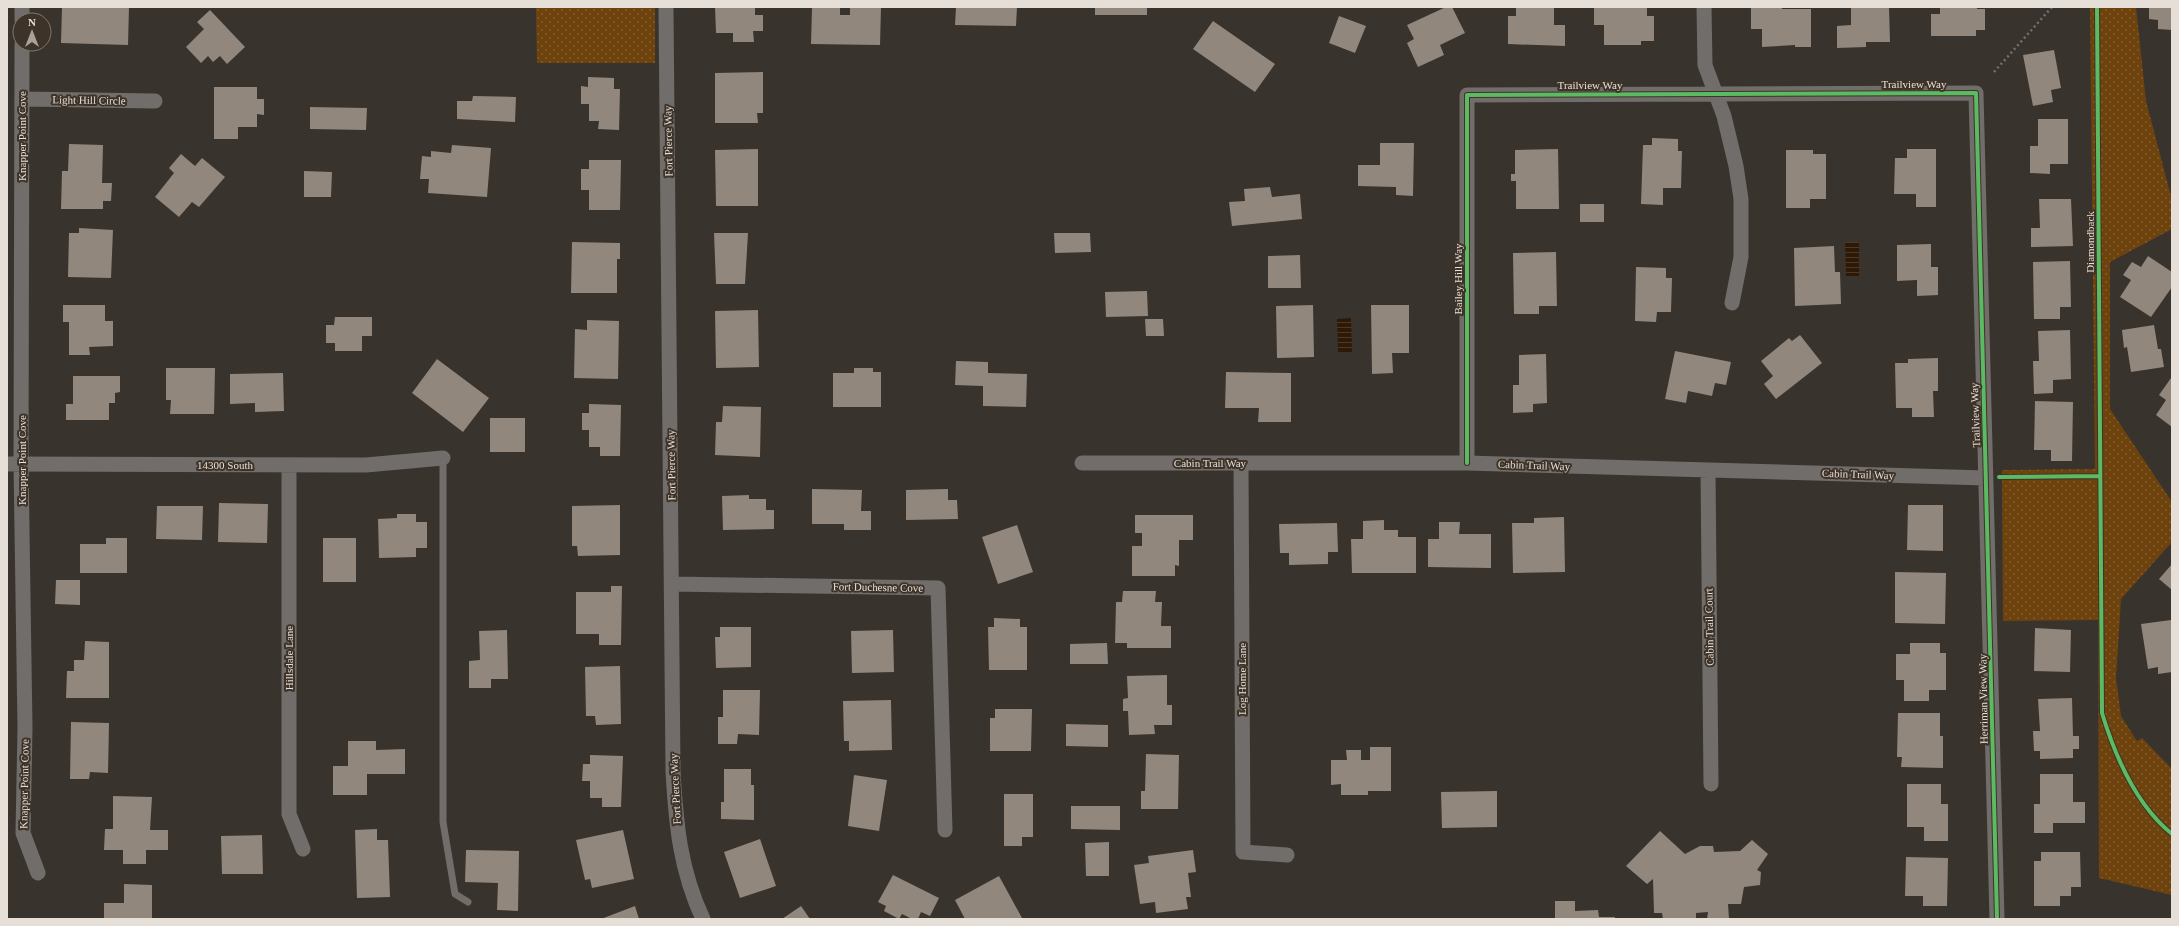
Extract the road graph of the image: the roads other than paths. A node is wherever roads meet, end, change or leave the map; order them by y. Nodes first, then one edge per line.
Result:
1 (666, 7) edge
2 (1704, 7) edge
3 (22, 52) edge
4 (1715, 93) junction
5 (1467, 95) joint
6 (22, 99) junction
7 (155, 101) dead end
8 (1732, 303) dead end
9 (443, 458) joint
10 (1082, 463) dead end
11 (1241, 463) junction
12 (1467, 463) junction
13 (14, 464) edge
14 (289, 465) junction
15 (1708, 470) junction
16 (1986, 478) junction
17 (672, 584) junction
18 (1711, 784) dead end
19 (945, 830) dead end
20 (303, 849) dead end
21 (1287, 855) dead end
22 (38, 873) dead end
23 (468, 902) dead end
24 (703, 919) edge
25 (1997, 919) edge

1 - 17 street, Fort Pierce Way
2 - 4 street
3 - 6 street, Knapper Point Cove
4 - 5 street, Trailview Way
4 - 8 street
4 - 16 street, Trailview Way
5 - 12 street, Bailey Hill Way
6 - 7 street, Light Hill Circle
6 - 13 street, Knapper Point Cove
9 - 14 street, 14300 South
9 - 23 lane
10 - 11 street, Cabin Trail Way
11 - 12 street, Cabin Trail Way
11 - 21 street, Log Home Lane
12 - 15 street, Cabin Trail Way
13 - 14 street, 14300 South
13 - 22 street, Knapper Point Cove
14 - 20 street, Hillsdale Lane
15 - 16 street, Cabin Trail Way
15 - 18 street, Cabin Trail Court
16 - 25 street, Herriman View Way
17 - 19 street, Fort Duchesne Cove
17 - 24 street, Fort Pierce Way

